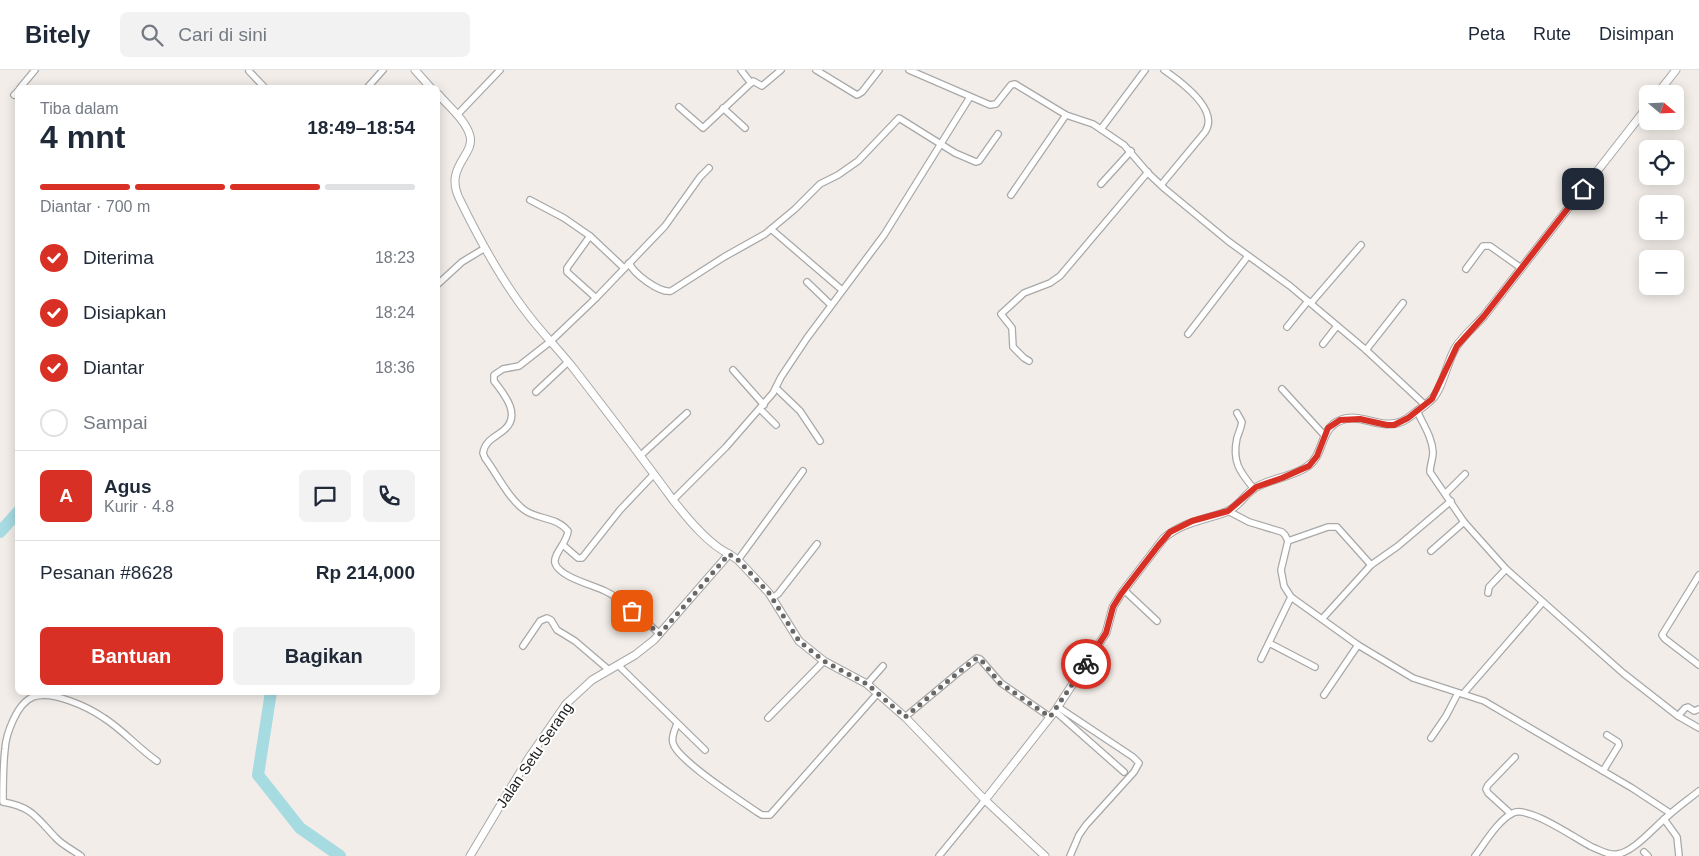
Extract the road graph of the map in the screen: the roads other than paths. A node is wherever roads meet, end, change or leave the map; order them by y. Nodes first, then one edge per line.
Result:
1 (383, 70) edge
2 (415, 70) edge
3 (500, 70) edge
4 (741, 70) edge
5 (781, 70) edge
6 (816, 70) edge
7 (879, 70) edge
8 (909, 70) edge
9 (1145, 70) edge
10 (1164, 70) edge
11 (1676, 70) edge
12 (249, 71) edge
13 (31, 72) edge
14 (751, 83) junction
15 (22, 85) edge
16 (262, 85) edge
17 (370, 85) edge
18 (428, 85) edge
19 (1664, 85) edge
20 (440, 96) edge
21 (970, 97) junction
22 (680, 107) dead end
23 (723, 108) junction
24 (1066, 115) junction
25 (457, 116) junction
26 (1639, 117) edge
27 (745, 128) dead end
28 (1101, 129) junction
29 (998, 134) dead end
30 (940, 144) junction
31 (1131, 151) junction
32 (709, 168) dead end
33 (1148, 172) junction
34 (1101, 184) dead end
35 (1161, 185) junction
36 (1011, 195) dead end
37 (530, 200) dead end
38 (771, 229) junction
39 (590, 236) junction
40 (1361, 245) dead end
41 (485, 248) junction
42 (1248, 256) junction
43 (629, 263) junction
44 (624, 268) junction
45 (1521, 268) junction
46 (1466, 269) dead end
47 (440, 282) edge
48 (808, 282) dead end
49 (842, 290) junction
50 (596, 298) junction
51 (1309, 302) junction
52 (1403, 303) dead end
53 (831, 305) junction
54 (1337, 326) junction
55 (1287, 327) dead end
56 (1188, 334) dead end
57 (551, 342) junction
58 (1323, 344) dead end
59 (1366, 350) junction
60 (1029, 361) dead end
61 (568, 362) junction
62 (733, 370) dead end
63 (776, 388) junction
64 (1282, 389) dead end
65 (536, 392) dead end
66 (1424, 404) junction
67 (762, 407) junction
68 (1417, 411) junction
69 (687, 413) dead end
70 (1237, 414) dead end
71 (776, 425) dead end
72 (1325, 436) junction
73 (820, 441) dead end
74 (640, 456) junction
75 (804, 471) dead end
76 (654, 474) junction
77 (1465, 474) dead end
78 (1254, 489) junction
79 (1446, 493) junction
80 (673, 500) junction
81 (1451, 501) junction
82 (1228, 511) junction
83 (1464, 522) junction
84 (1288, 541) junction
85 (817, 544) dead end
86 (563, 545) junction
87 (1431, 552) dead end
88 (729, 554) junction
89 (738, 560) junction
90 (1371, 565) junction
91 (1506, 569) junction
92 (1699, 574) edge
93 (1124, 590) junction
94 (1488, 593) dead end
95 (1291, 597) junction
96 (772, 598) junction
97 (1543, 602) junction
98 (1322, 619) junction
99 (1158, 621) dead end
100 (660, 634) junction
101 (1269, 643) junction
102 (1358, 645) junction
103 (523, 646) dead end
104 (1261, 659) dead end
105 (824, 661) junction
106 (1699, 665) edge
107 (618, 666) junction
108 (883, 666) dead end
109 (1315, 667) dead end
110 (609, 670) junction
111 (867, 684) junction
112 (878, 694) junction
113 (1461, 694) junction
114 (1324, 695) dead end
115 (1699, 709) edge
116 (1054, 711) junction
117 (1678, 716) junction
118 (905, 717) junction
119 (768, 718) dead end
120 (677, 724) junction
121 (1699, 728) edge
122 (1607, 735) dead end
123 (1431, 738) dead end
124 (705, 750) dead end
125 (1515, 757) dead end
126 (157, 761) dead end
127 (1603, 771) junction
128 (1124, 772) dead end
129 (1699, 791) edge
130 (985, 800) junction
131 (1670, 813) junction
132 (1511, 814) junction
133 (1664, 818) junction
134 (81, 856) edge
135 (470, 856) edge
136 (939, 856) edge
137 (1045, 856) edge
138 (1070, 856) edge
139 (1475, 856) edge
140 (1680, 856) edge

1 - 17 street
2 - 18 street
3 - 25 street
4 - 14 street
5 - 14 street
6 - 7 street
8 - 21 street
9 - 28 street
10 - 35 street
11 - 19 street
12 - 16 street
13 - 15 street
14 - 23 street
20 - 25 street
21 - 24 street
21 - 30 street
22 - 23 street
23 - 27 street
24 - 28 street
24 - 36 street
25 - 41 street
26 - 45 street
28 - 31 street
29 - 30 street
30 - 38 street
30 - 49 street
31 - 33 street
31 - 34 street
32 - 43 street
33 - 35 street
33 - 60 street
35 - 42 street
37 - 39 street
38 - 43 street
38 - 49 street
39 - 44 street
39 - 50 street
40 - 51 street
41 - 47 street
41 - 57 street
42 - 51 street
42 - 56 street
43 - 44 street
44 - 50 street
45 - 46 street
45 - 66 street
48 - 53 street
49 - 53 street
50 - 57 street
51 - 54 street
51 - 55 street
52 - 59 street
53 - 63 street
54 - 58 street
54 - 59 street
57 - 61 street
57 - 86 street
59 - 66 street
61 - 65 street
61 - 74 street
62 - 67 street
63 - 67 street
63 - 73 street
64 - 72 street
66 - 68 street
67 - 71 street
67 - 80 street
68 - 72 street
68 - 79 street
69 - 74 street
70 - 78 street
72 - 78 street
74 - 76 street
75 - 89 street
76 - 80 street
76 - 86 street
77 - 79 street
78 - 82 street
79 - 81 street
80 - 88 street
81 - 83 street
81 - 90 street
82 - 84 street
82 - 93 street
83 - 87 street
83 - 91 street
84 - 90 street
84 - 95 street
85 - 96 street
86 - 100 street
88 - 89 street
88 - 100 street, Jalan Setu Serang
89 - 96 street
90 - 98 street
91 - 94 street
91 - 97 street
92 - 106 street
93 - 99 street
93 - 116 street
95 - 98 street
95 - 101 street
96 - 105 street
97 - 113 street
97 - 117 street
98 - 102 street
100 - 107 street, Jalan Setu Serang
101 - 104 street
101 - 109 street
102 - 113 street
102 - 114 street
103 - 110 street
105 - 111 street
105 - 119 street
107 - 110 street, Jalan Setu Serang
107 - 120 street
108 - 111 street
110 - 135 street, Jalan Setu Serang
111 - 112 street
112 - 118 street
112 - 120 street
113 - 123 street
113 - 127 street
115 - 117 street
116 - 118 street
116 - 128 street
116 - 130 street
116 - 138 street
117 - 121 street
118 - 130 street
120 - 124 street
122 - 127 street
125 - 132 street
126 - 134 street
127 - 131 street
129 - 131 street
130 - 136 street
130 - 137 street
131 - 133 street
132 - 133 street
132 - 139 street
133 - 140 street

